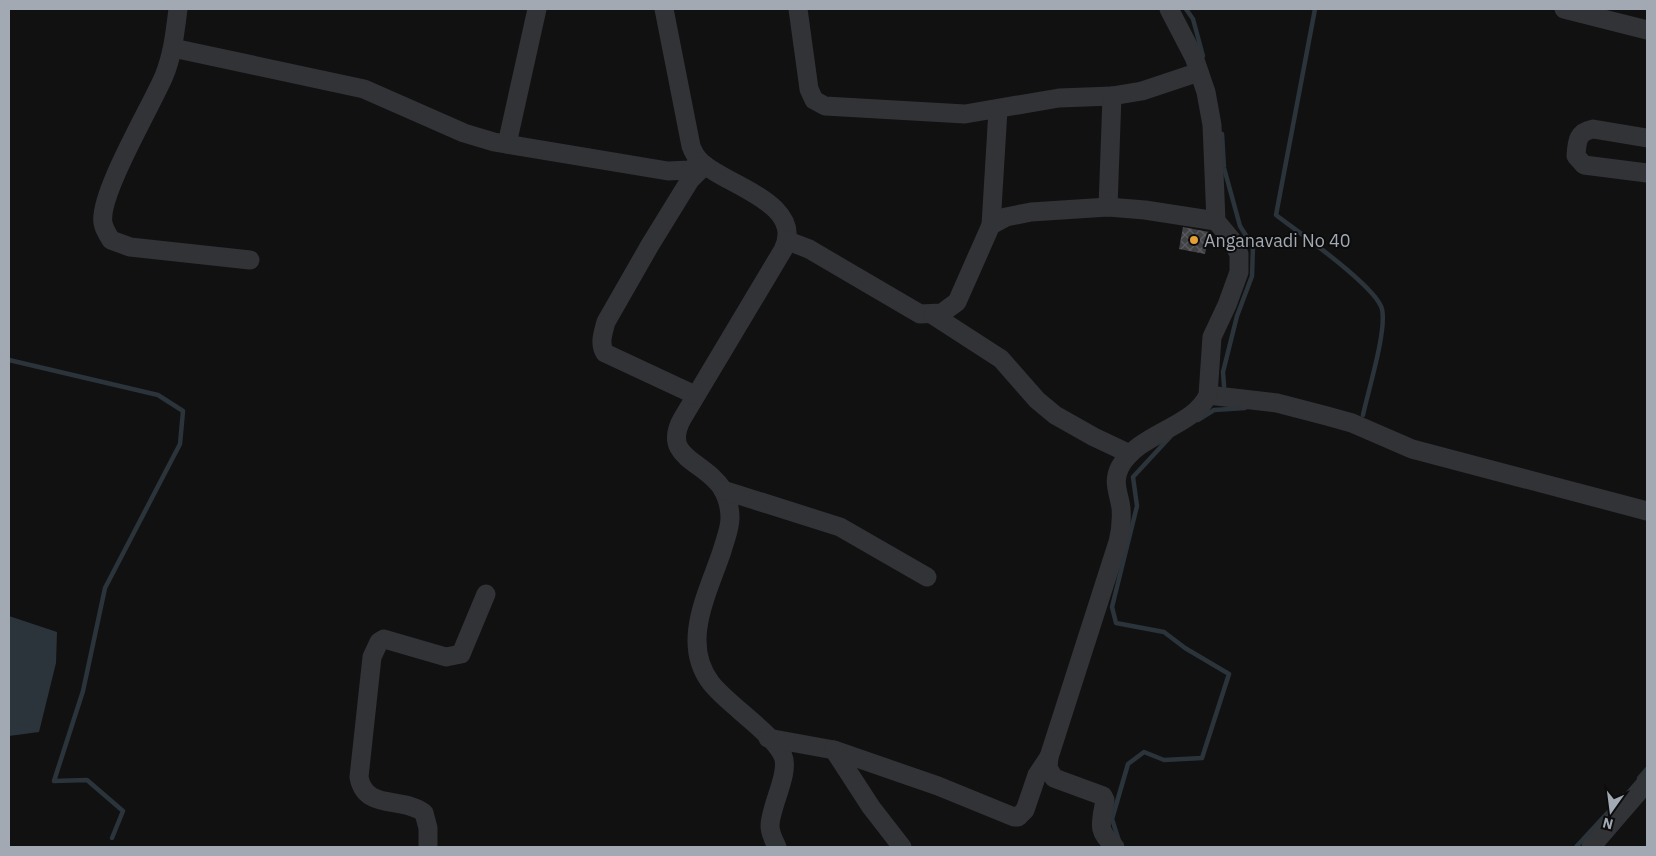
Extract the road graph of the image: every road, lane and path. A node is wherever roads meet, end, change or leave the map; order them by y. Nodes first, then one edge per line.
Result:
1 (178, 9) edge
2 (537, 9) edge
3 (664, 9) edge
4 (798, 9) edge
5 (1169, 9) edge
6 (1564, 9) edge
7 (1623, 17) edge
8 (1647, 30) edge
9 (173, 48) junction
10 (1199, 72) junction
11 (1112, 96) junction
12 (998, 110) junction
13 (1647, 138) edge
14 (507, 144) junction
15 (703, 163) junction
16 (1647, 173) edge
17 (1108, 207) junction
18 (1216, 221) junction
19 (991, 225) junction
20 (788, 241) junction
21 (250, 260) dead end
22 (933, 315) junction
23 (695, 395) junction
24 (1208, 395) junction
25 (1130, 454) junction
26 (723, 490) junction
27 (1647, 511) edge
28 (927, 577) dead end
29 (486, 594) dead end
30 (768, 738) junction
31 (834, 750) junction
32 (1049, 757) junction
33 (1647, 782) edge
34 (428, 847) edge
35 (777, 847) edge
36 (902, 847) edge
37 (1115, 847) edge
38 (1591, 847) edge

1 - 9 street
2 - 14 street
3 - 15 street
4 - 12 street
5 - 10 street
6 - 7 street
7 - 8 street
9 - 14 street
9 - 21 street
10 - 11 street
10 - 18 street
11 - 12 street
11 - 17 street
12 - 19 street
13 - 16 street
14 - 15 street
15 - 20 street
15 - 23 street
17 - 18 street
17 - 19 street
18 - 24 street
19 - 22 street
20 - 22 street
20 - 23 street
22 - 25 street
23 - 26 street
24 - 25 street
24 - 27 street
25 - 32 street
26 - 28 street
26 - 30 street
29 - 34 street
30 - 31 street
30 - 35 street
31 - 32 street
31 - 36 street
32 - 37 street
33 - 38 street

